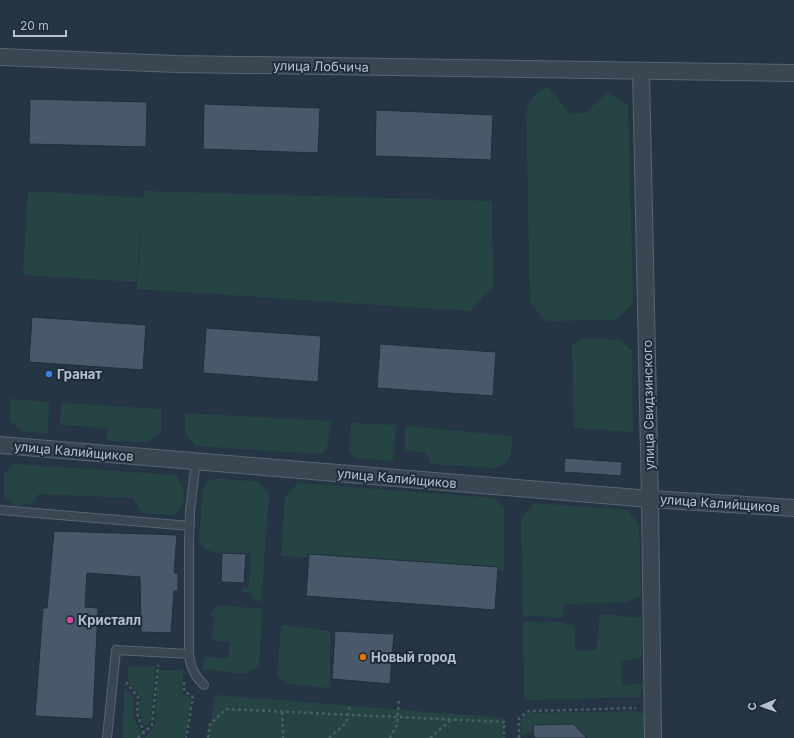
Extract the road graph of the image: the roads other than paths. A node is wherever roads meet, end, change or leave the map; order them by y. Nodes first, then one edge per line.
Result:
1 (0, 57) edge
2 (641, 71) junction
3 (794, 73) edge
4 (0, 445) edge
5 (196, 461) junction
6 (650, 499) junction
7 (794, 508) edge
8 (0, 510) edge
9 (190, 526) junction
10 (189, 654) junction
11 (204, 685) dead end
12 (107, 738) edge
13 (653, 738) edge

1 - 2 street, улица Лобчича
2 - 3 street, улица Лобчича
2 - 6 street, улица Свидзинского
4 - 5 street, улица Калийщиков
5 - 6 street, улица Калийщиков
5 - 9 lane
6 - 7 street, улица Калийщиков
6 - 13 street, улица Свидзинского
8 - 9 lane
9 - 10 lane
10 - 11 lane
10 - 12 lane

